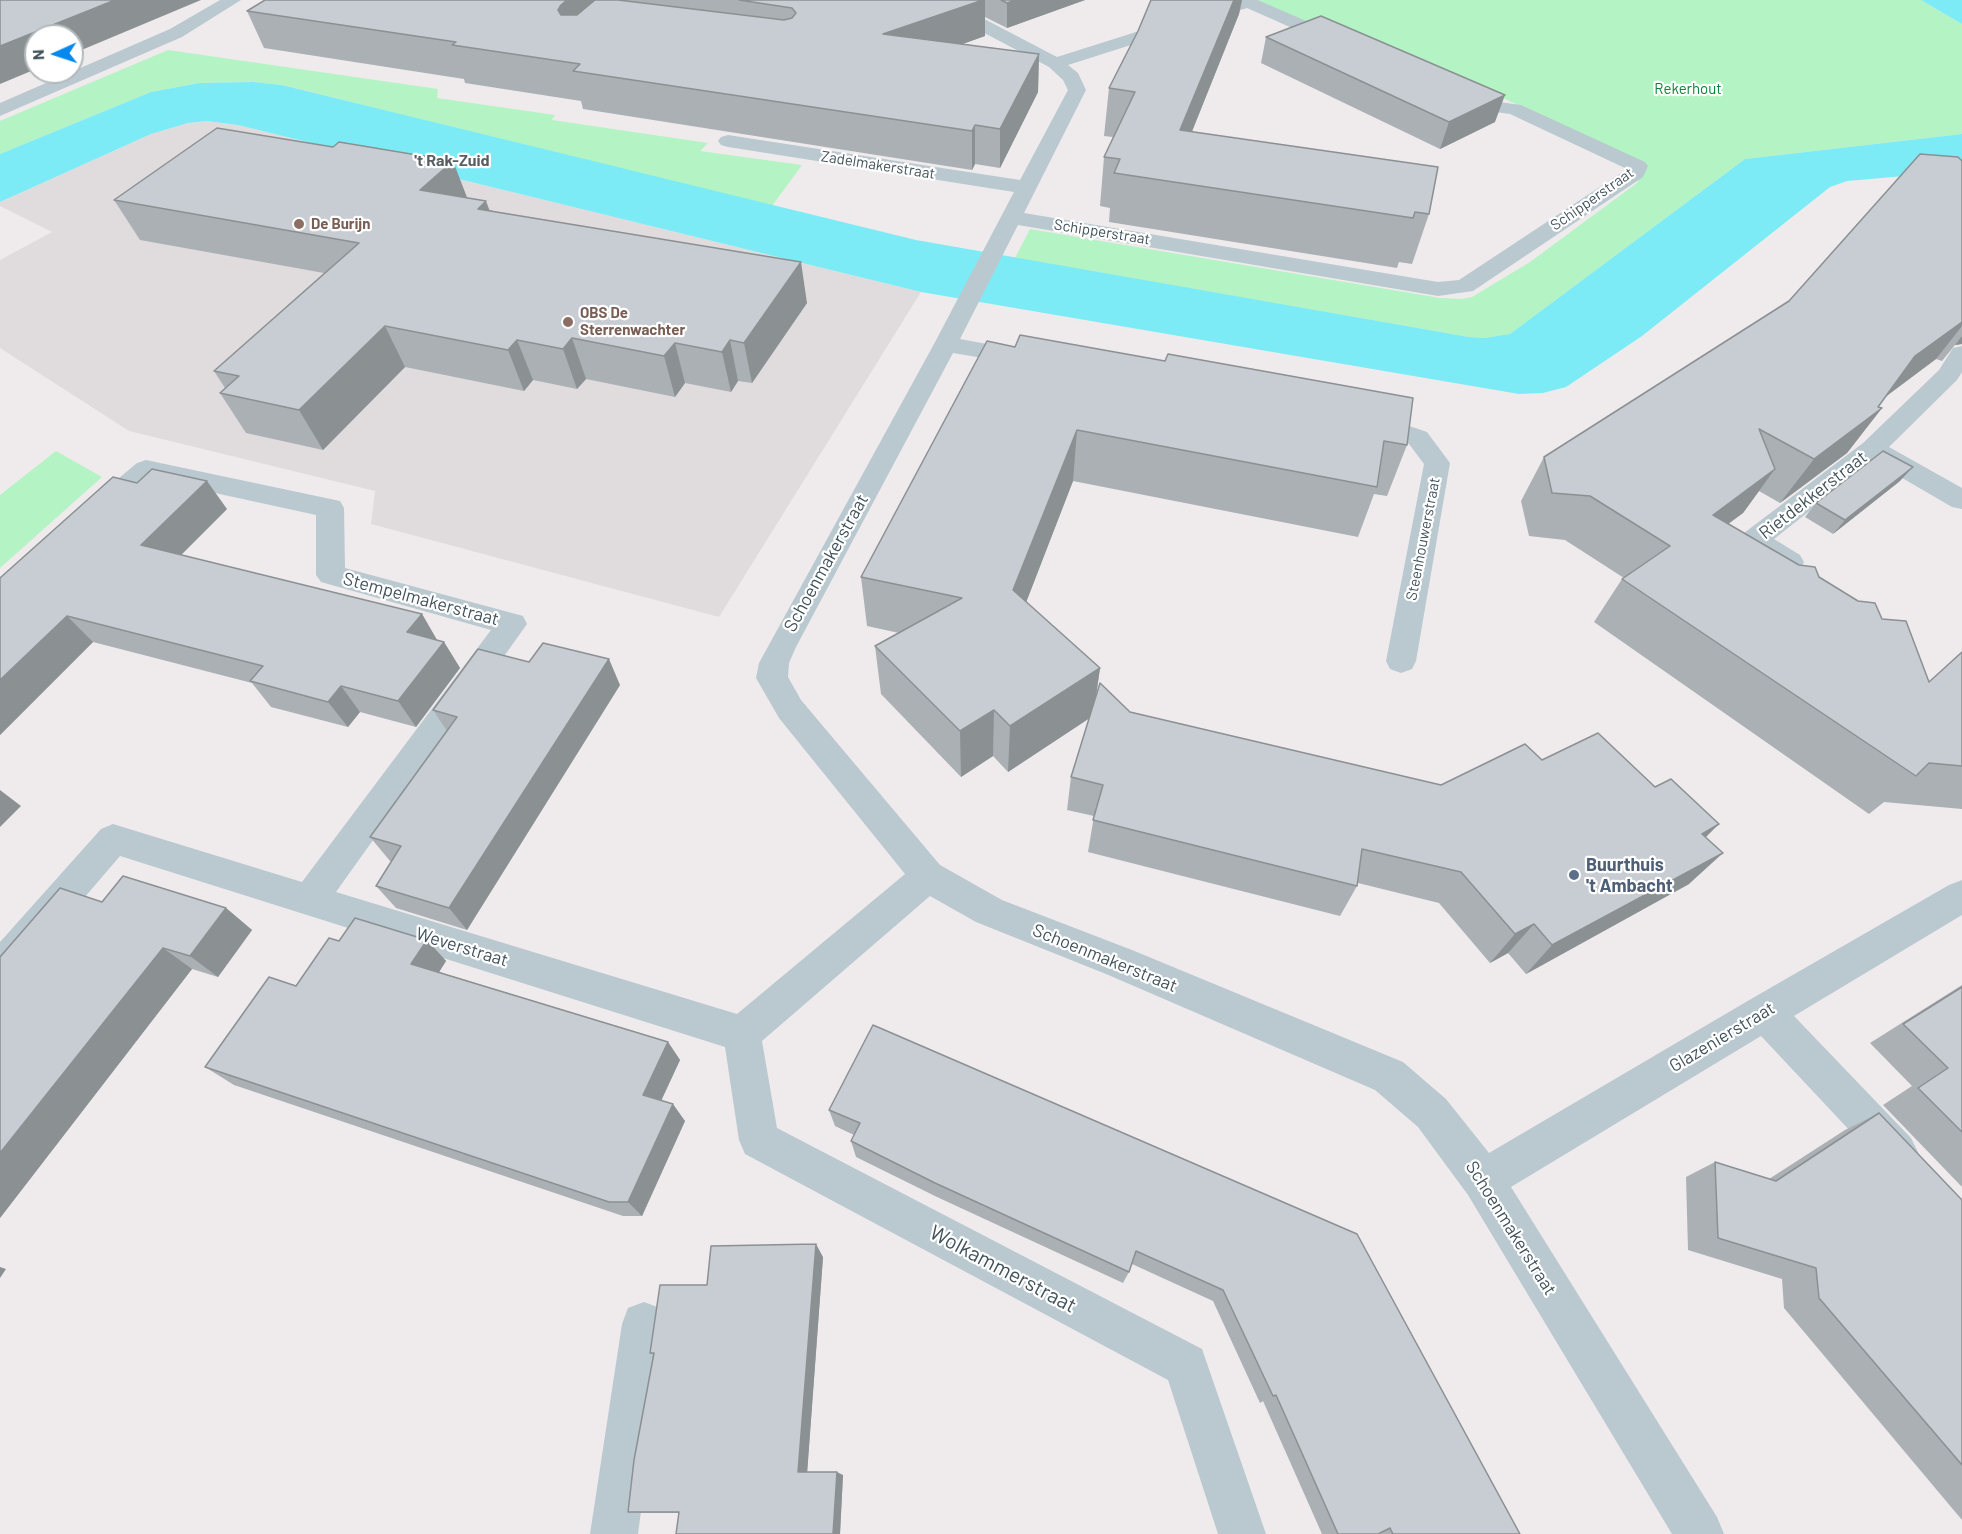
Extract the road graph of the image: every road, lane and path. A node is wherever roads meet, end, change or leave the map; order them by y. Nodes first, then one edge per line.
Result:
1 (232, 0) edge
2 (935, 0) edge
3 (1355, 50) edge
4 (1055, 63) junction
5 (1442, 89) edge
6 (0, 110) edge
7 (728, 141) dead end
8 (1028, 188) junction
9 (1012, 217) junction
10 (946, 344) junction
11 (1962, 353) edge
12 (1050, 362) edge
13 (1955, 378) edge
14 (1337, 414) edge
15 (1872, 449) junction
16 (1962, 500) edge
17 (77, 530) edge
18 (1812, 576) edge
19 (1401, 660) dead end
20 (928, 876) junction
21 (1962, 896) edge
22 (310, 899) junction
23 (0, 969) edge
24 (1764, 1012) junction
25 (742, 1034) junction
26 (1921, 1177) edge
27 (1483, 1180) junction
28 (644, 1324) dead end
29 (614, 1534) edge
30 (1242, 1534) edge
31 (1700, 1534) edge

1 - 6 street
2 - 4 street
3 - 4 street
4 - 8 street
5 - 9 street, Schipperstraat
7 - 8 street, Zadelmakerstraat
8 - 9 street
9 - 10 street, Schoenmakerstraat
10 - 12 street
10 - 20 street, Schoenmakerstraat
11 - 13 street, Rietdekkerstraat
13 - 15 street, Rietdekkerstraat
14 - 19 street, Steenhouwerstraat
15 - 16 street, Rietdekkerstraat
15 - 18 street, Rietdekkerstraat
17 - 22 street, Stempelmakerstraat
20 - 25 street
20 - 27 street, Schoenmakerstraat
21 - 24 street, Glazenierstraat
22 - 23 street, Weverstraat
22 - 25 street, Weverstraat
24 - 26 street
24 - 27 street, Glazenierstraat
25 - 30 street, Wolkammerstraat
27 - 31 street, Schoenmakerstraat
28 - 29 street

